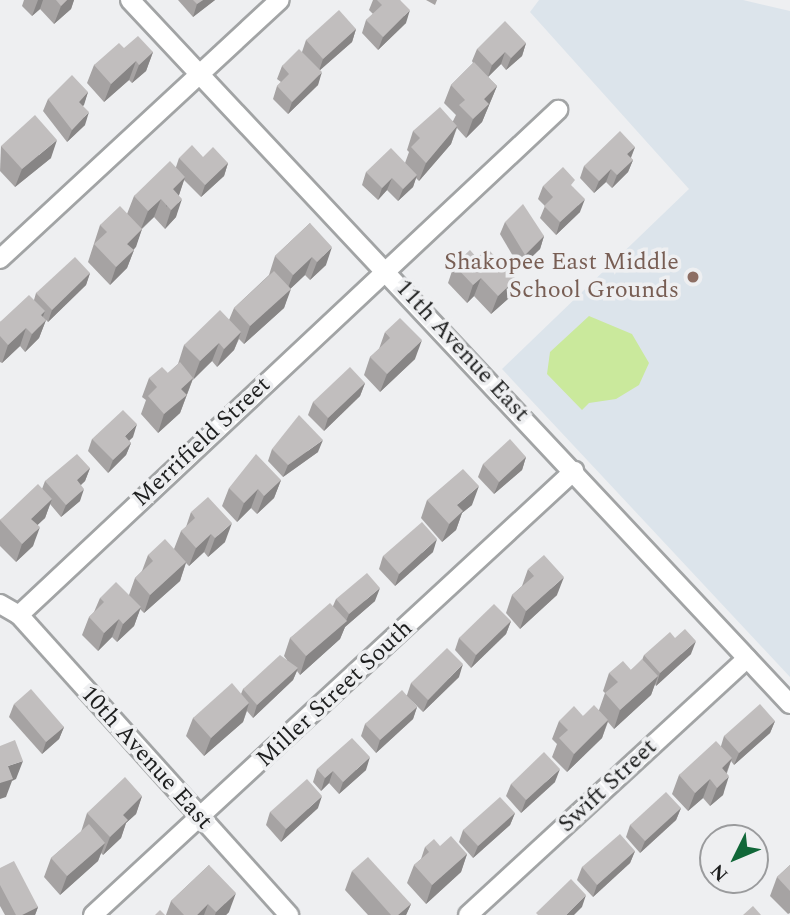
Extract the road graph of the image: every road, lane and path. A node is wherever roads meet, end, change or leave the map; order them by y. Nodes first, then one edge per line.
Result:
1 (130, 0) edge
2 (280, 0) edge
3 (201, 74) junction
4 (558, 110) dead end
5 (0, 260) edge
6 (385, 269) junction
7 (574, 471) junction
8 (0, 604) edge
9 (19, 615) junction
10 (747, 658) junction
11 (790, 704) edge
12 (201, 820) junction
13 (93, 915) edge
14 (289, 915) edge
15 (468, 915) edge

1 - 3 street, 11th Avenue East
2 - 3 street
3 - 5 street
3 - 6 street, 11th Avenue East
4 - 6 street, Merrifield Street
6 - 7 street, 11th Avenue East
6 - 9 street, Merrifield Street
7 - 10 street, 11th Avenue East
7 - 12 street, Miller Street South
8 - 9 street, 10th Avenue East
9 - 12 street, 10th Avenue East
10 - 11 street, 11th Avenue East
10 - 15 street, Swift Street
12 - 13 street, Miller Street South
12 - 14 street, 10th Avenue East

